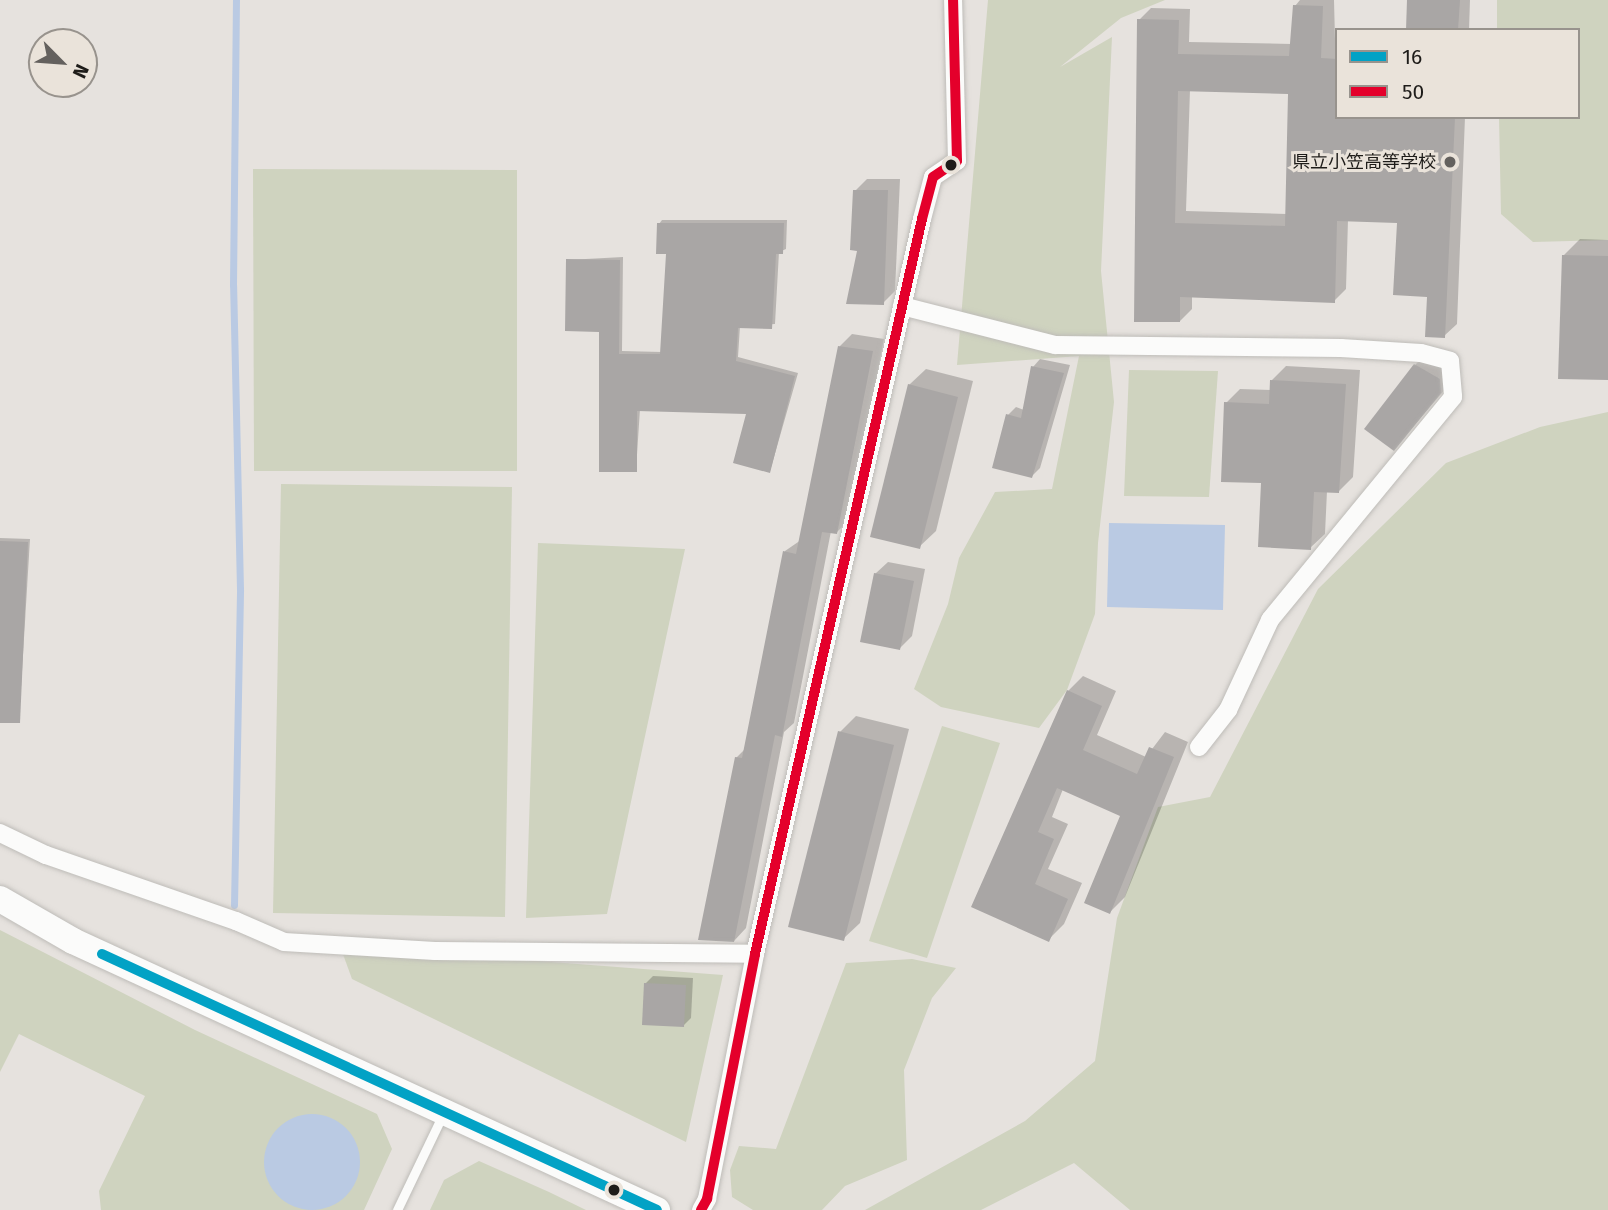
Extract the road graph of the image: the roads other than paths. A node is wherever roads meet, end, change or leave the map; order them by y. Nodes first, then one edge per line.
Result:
1 (953, 0) edge
2 (902, 306) junction
3 (1199, 747) dead end
4 (0, 833) edge
5 (0, 899) edge
6 (755, 954) junction
7 (443, 1112) junction
8 (397, 1210) edge
9 (657, 1210) edge
10 (701, 1210) edge

1 - 2 street
2 - 3 street
2 - 6 street
4 - 6 street
5 - 7 main road
6 - 10 street
7 - 8 lane
7 - 9 main road

